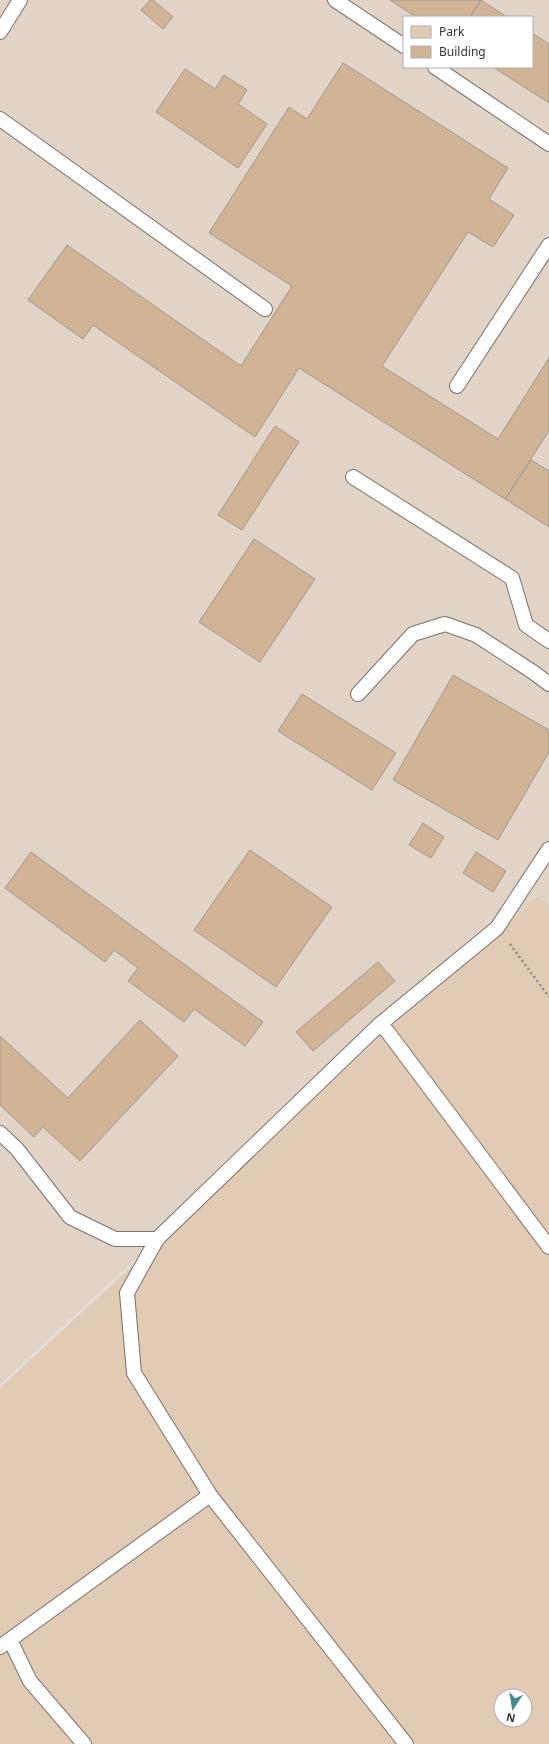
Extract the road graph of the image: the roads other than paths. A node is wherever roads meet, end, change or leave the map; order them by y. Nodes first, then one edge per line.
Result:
1 (20, 0) edge
2 (335, 0) edge
3 (0, 32) edge
4 (403, 45) edge
5 (436, 68) edge
6 (0, 119) edge
7 (549, 144) edge
8 (549, 245) edge
9 (265, 309) dead end
10 (457, 386) dead end
11 (353, 477) dead end
12 (549, 641) edge
13 (549, 684) edge
14 (358, 694) dead end
15 (549, 849) edge
16 (379, 1025) junction
17 (0, 1133) edge
18 (157, 1239) junction
19 (549, 1247) edge
20 (210, 1495) junction
21 (5, 1644) edge
22 (84, 1744) edge
23 (406, 1744) edge

1 - 3 lane
2 - 4 lane
5 - 7 lane
6 - 9 lane
8 - 10 lane
11 - 12 lane
13 - 14 lane
15 - 16 lane
16 - 18 lane
16 - 19 lane
17 - 18 lane
18 - 20 lane
20 - 21 lane
20 - 23 lane
21 - 22 lane

